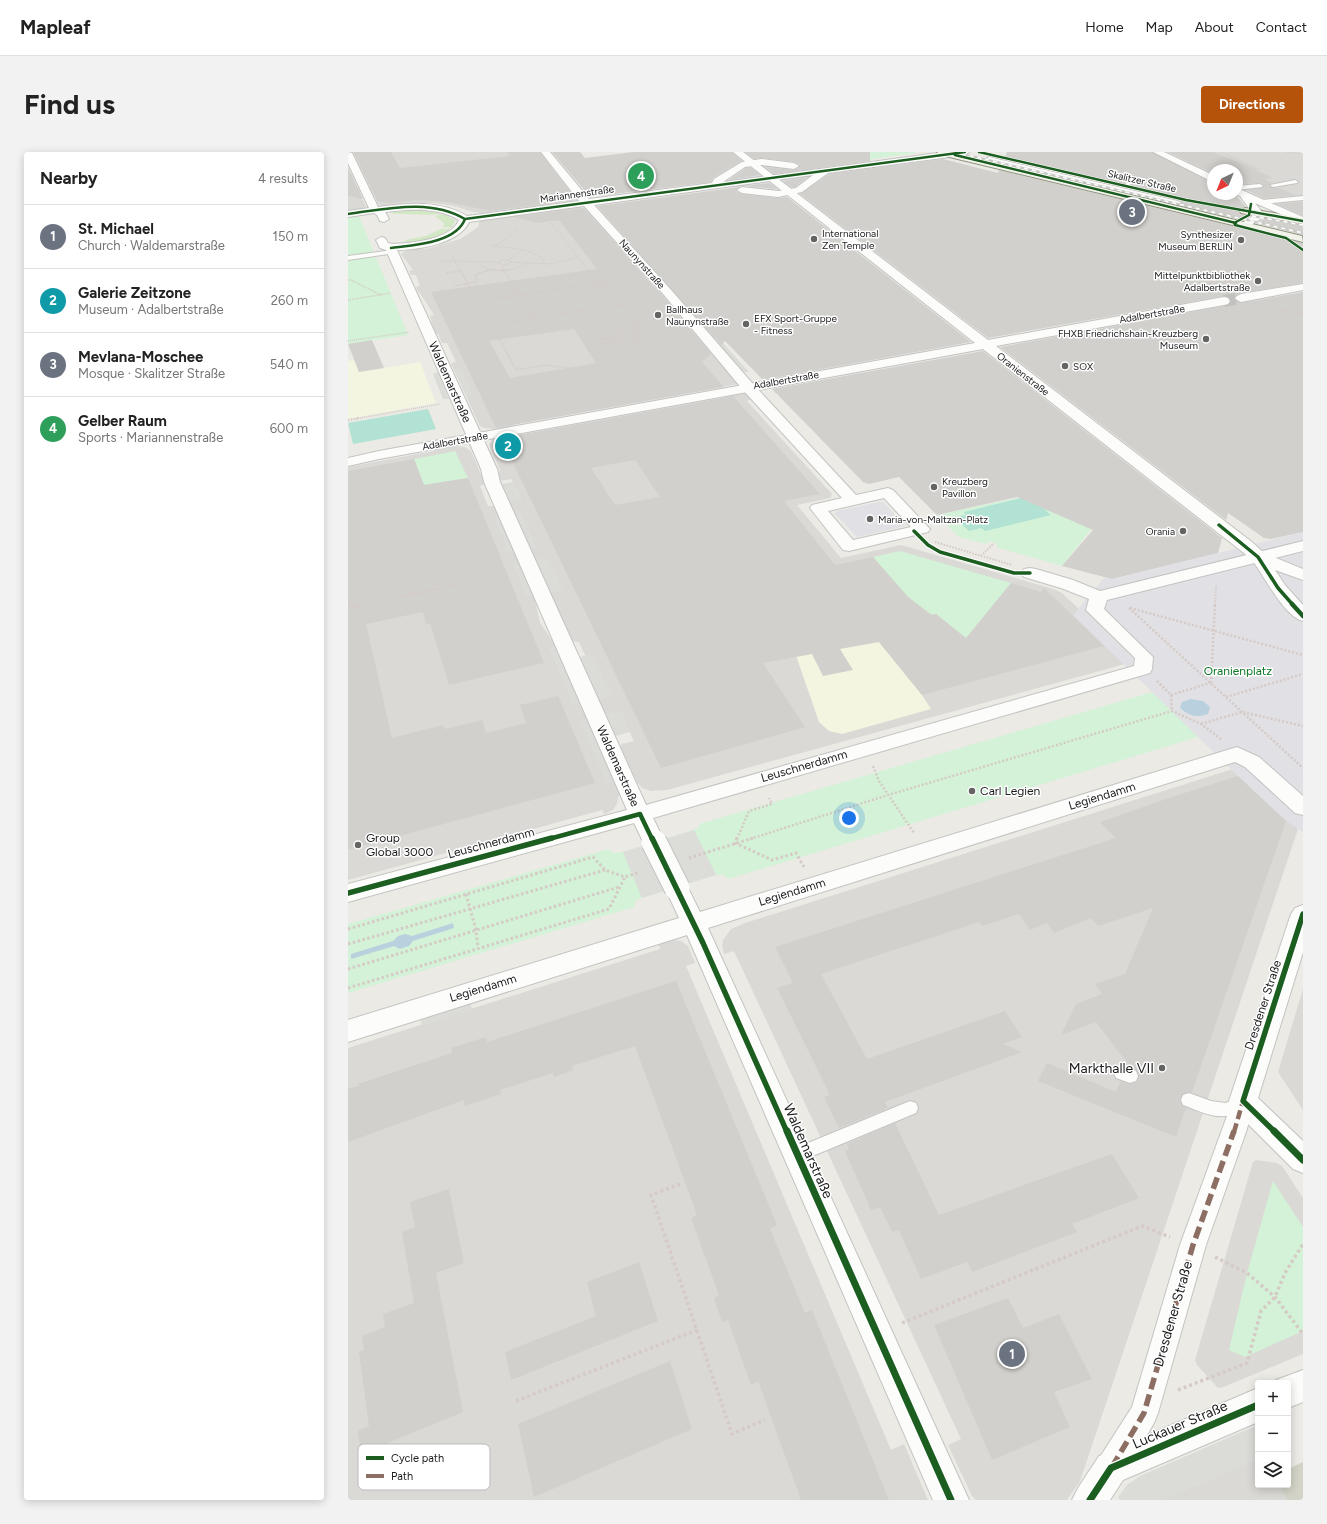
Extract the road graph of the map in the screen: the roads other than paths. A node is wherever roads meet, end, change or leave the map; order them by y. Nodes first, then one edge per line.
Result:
1 (348, 152) edge
2 (545, 152) edge
3 (737, 152) edge
4 (965, 152) edge
5 (1156, 152) edge
6 (945, 153) edge
7 (986, 157) edge
8 (752, 164) junction
9 (828, 170) junction
10 (1207, 176) edge
11 (770, 178) junction
12 (1135, 181) dead end
13 (1295, 182) road end
14 (716, 185) junction
15 (1272, 185) dead end
16 (1123, 186) junction
17 (1260, 186) dead end
18 (1243, 190) edge
19 (789, 192) junction
20 (1243, 193) edge
21 (1243, 195) edge
22 (1303, 198) edge
23 (586, 202) junction
24 (1263, 202) junction
25 (1178, 203) junction
26 (375, 210) junction
27 (1259, 213) junction
28 (348, 214) edge
29 (465, 219) junction
30 (1303, 221) edge
31 (1244, 225) junction
32 (1303, 240) edge
33 (392, 250) junction
34 (348, 258) edge
35 (1303, 287) edge
36 (1239, 292) tunnel mouth
37 (1224, 301) tunnel mouth
38 (985, 344) junction
39 (748, 386) junction
40 (475, 437) junction
41 (348, 462) edge
42 (852, 500) junction
43 (1303, 546) edge
44 (1258, 557) junction
45 (1030, 573) road end
46 (1303, 575) edge
47 (1099, 597) junction
48 (1303, 616) edge
49 (1303, 808) edge
50 (640, 814) junction
51 (348, 893) edge
52 (1303, 914) edge
53 (693, 923) junction
54 (348, 1031) edge
55 (1189, 1100) dead end
56 (1243, 1101) junction
57 (910, 1108) dead end
58 (797, 1155) junction
59 (1303, 1160) edge
60 (1303, 1386) edge
61 (1291, 1391) edge
62 (1255, 1406) edge
63 (1111, 1468) junction
64 (951, 1500) edge
65 (1090, 1500) edge

1 - 26 street, Waldemarstraße
2 - 23 street, Naunynstraße
3 - 8 street
4 - 6 street
5 - 10 street
6 - 7 main road, Skalitzer Straße
6 - 9 street
7 - 16 main road, Skalitzer Straße
7 - 25 main road, Skalitzer Straße
8 - 9 street
8 - 11 street, Oranienstraße
8 - 14 street
9 - 11 street, Mariannenstraße
9 - 19 street
11 - 14 street, Mariannenstraße
11 - 19 street, Oranienstraße
12 - 16 lane
13 - 15 lane
14 - 19 street
14 - 23 street, Mariannenstraße
16 - 25 main road, Skalitzer Straße
17 - 18 lane
19 - 38 street, Oranienstraße
20 - 24 street
21 - 27 street
22 - 24 lane
23 - 29 street, Mariannenstraße
23 - 39 street, Naunynstraße
24 - 30 street
25 - 27 main road, Skalitzer Straße
25 - 31 main road, Skalitzer Straße
26 - 28 street
26 - 29 street
26 - 33 street, Waldemarstraße
27 - 30 main road, Skalitzer Straße
27 - 31 street
29 - 33 street
31 - 32 main road, Skalitzer Straße
33 - 34 lane
33 - 40 street, Waldemarstraße
35 - 36 street
37 - 38 street, Adalbertstraße
38 - 39 street, Adalbertstraße
38 - 44 street, Oranienstraße
39 - 40 street, Adalbertstraße
39 - 42 street, Naunynstraße
40 - 41 street, Adalbertstraße
40 - 50 street, Waldemarstraße
42 - 42 street
43 - 44 street
44 - 46 street, Oranienstraße
44 - 47 street
44 - 48 street, Oranienstraße
45 - 47 street
47 - 50 street, Leuschnerdamm
49 - 53 street, Legiendamm
50 - 51 street, Leuschnerdamm
50 - 53 street, Waldemarstraße, bridge
52 - 56 street, Dresdener Straße
53 - 54 street, Legiendamm
53 - 58 street, Waldemarstraße
55 - 56 lane
56 - 59 street
56 - 63 street, Dresdener Straße
57 - 58 lane
58 - 64 street, Waldemarstraße
60 - 61 street
62 - 63 street, Luckauer Straße
63 - 65 street, Dresdener Straße

